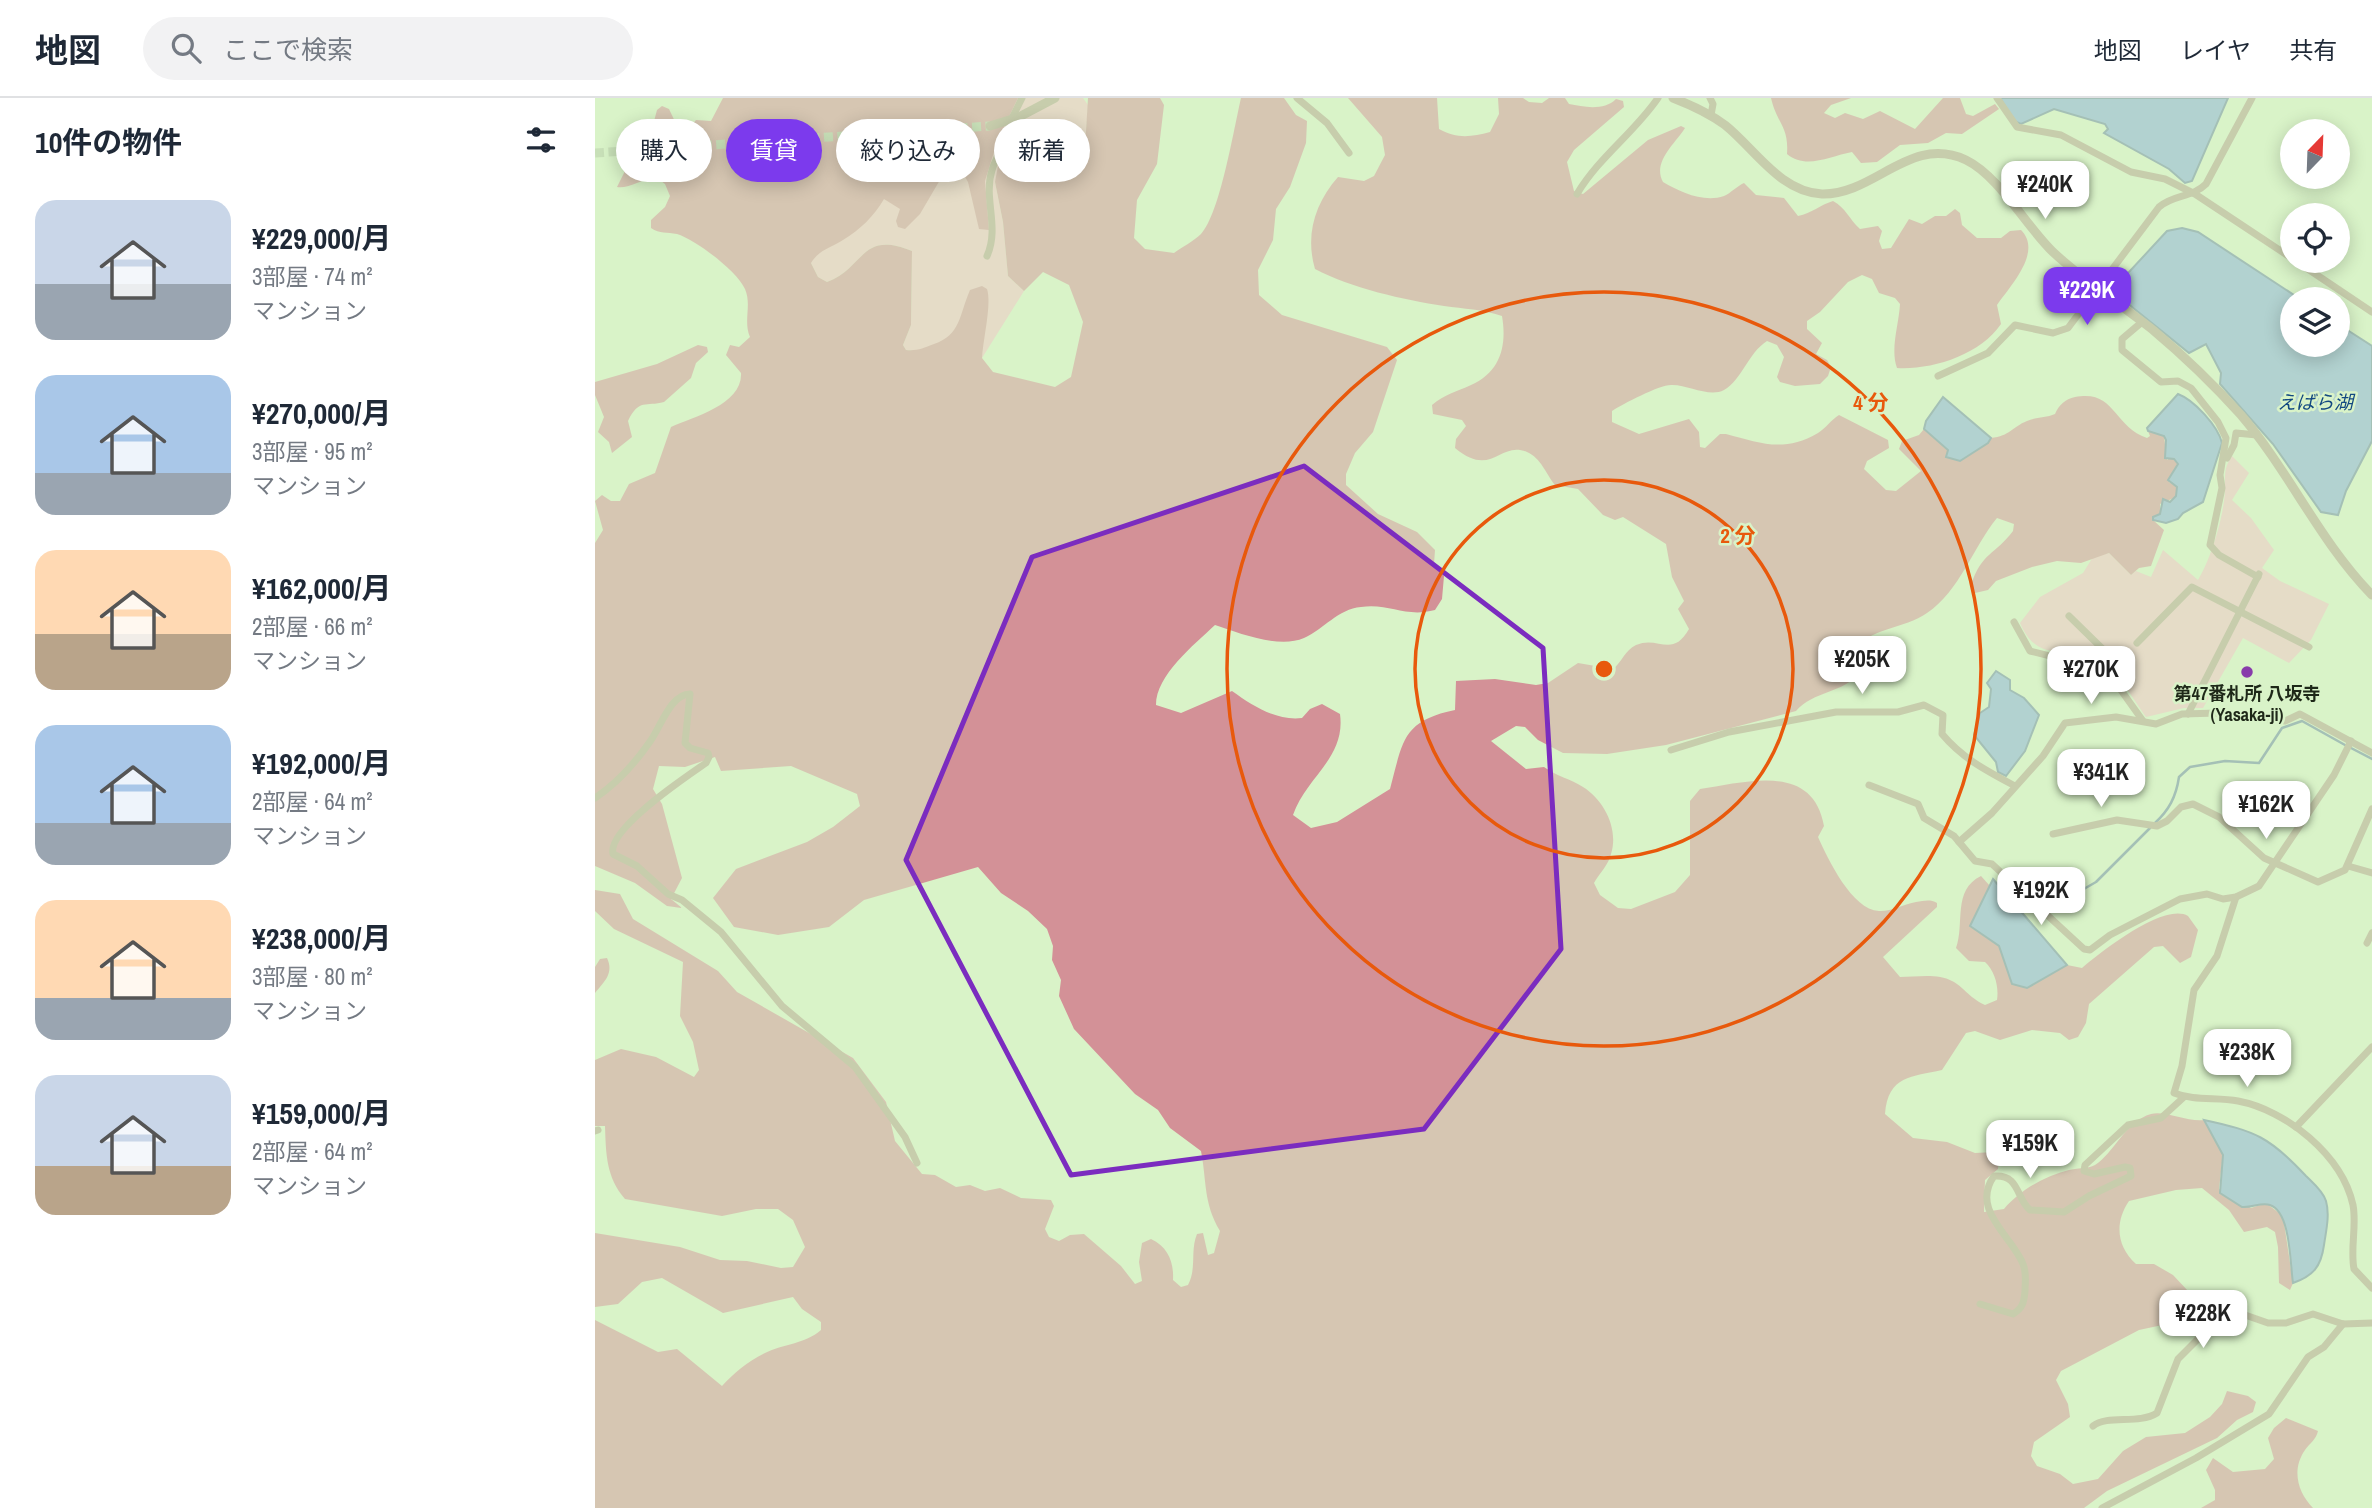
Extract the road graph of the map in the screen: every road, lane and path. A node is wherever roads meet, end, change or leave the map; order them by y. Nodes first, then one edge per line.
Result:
1 (1022, 98) edge
2 (1055, 98) edge
3 (1297, 98) edge
4 (1658, 98) edge
5 (1673, 98) edge
6 (1710, 98) edge
7 (1997, 98) edge
8 (2252, 98) edge
9 (1711, 115) junction
10 (1015, 118) junction
11 (990, 126) tunnel mouth
12 (1349, 153) dead end
13 (1577, 194) dead end
14 (2195, 194) junction
15 (2280, 251) edge
16 (987, 256) dead end
17 (2314, 273) edge
18 (2099, 289) junction
19 (2372, 312) edge
20 (2142, 322) junction
21 (1938, 376) dead end
22 (2257, 435) junction
23 (2223, 466) junction
24 (2372, 595) edge
25 (2242, 611) junction
26 (2069, 617) dead end
27 (2014, 622) dead end
28 (2137, 643) dead end
29 (2309, 647) dead end
30 (2113, 679) junction
31 (2188, 714) junction
32 (2143, 721) junction
33 (2351, 741) junction
34 (1671, 750) dead end
35 (2372, 753) edge
36 (1869, 785) dead end
37 (2015, 786) junction
38 (595, 798) edge
39 (2372, 808) edge
40 (2053, 834) dead end
41 (1959, 842) junction
42 (2276, 865) junction
43 (2348, 866) junction
44 (2372, 873) edge
45 (2236, 897) junction
46 (2372, 933) edge
47 (2367, 943) dead end
48 (2372, 1047) edge
49 (2184, 1097) junction
50 (2296, 1127) junction
51 (917, 1163) dead end
52 (2372, 1288) edge
53 (1980, 1304) dead end
54 (2372, 1323) edge
55 (2343, 1324) junction
56 (2093, 1426) dead end
57 (2102, 1508) edge

1 - 10 street
2 - 10 street
3 - 12 street
4 - 13 street
5 - 9 street
6 - 9 street
7 - 14 street
8 - 14 street
9 - 18 street
10 - 11 street
10 - 16 street
14 - 15 street
14 - 18 street
17 - 19 street
18 - 20 street
18 - 21 street
20 - 22 street
20 - 23 street
22 - 23 street
22 - 24 street
23 - 25 street
25 - 28 street
25 - 29 street
25 - 31 street
26 - 30 street
27 - 30 street
30 - 32 street
31 - 32 street
31 - 33 street
32 - 37 street
33 - 35 street
33 - 42 street
34 - 37 street
36 - 41 street
37 - 41 street
38 - 51 street
39 - 43 street
40 - 42 street
41 - 45 street
42 - 43 street
42 - 45 street
43 - 44 street
45 - 49 street
46 - 47 street
48 - 50 street
49 - 50 street
49 - 53 street
50 - 52 street
54 - 55 street
55 - 56 street
55 - 57 street

